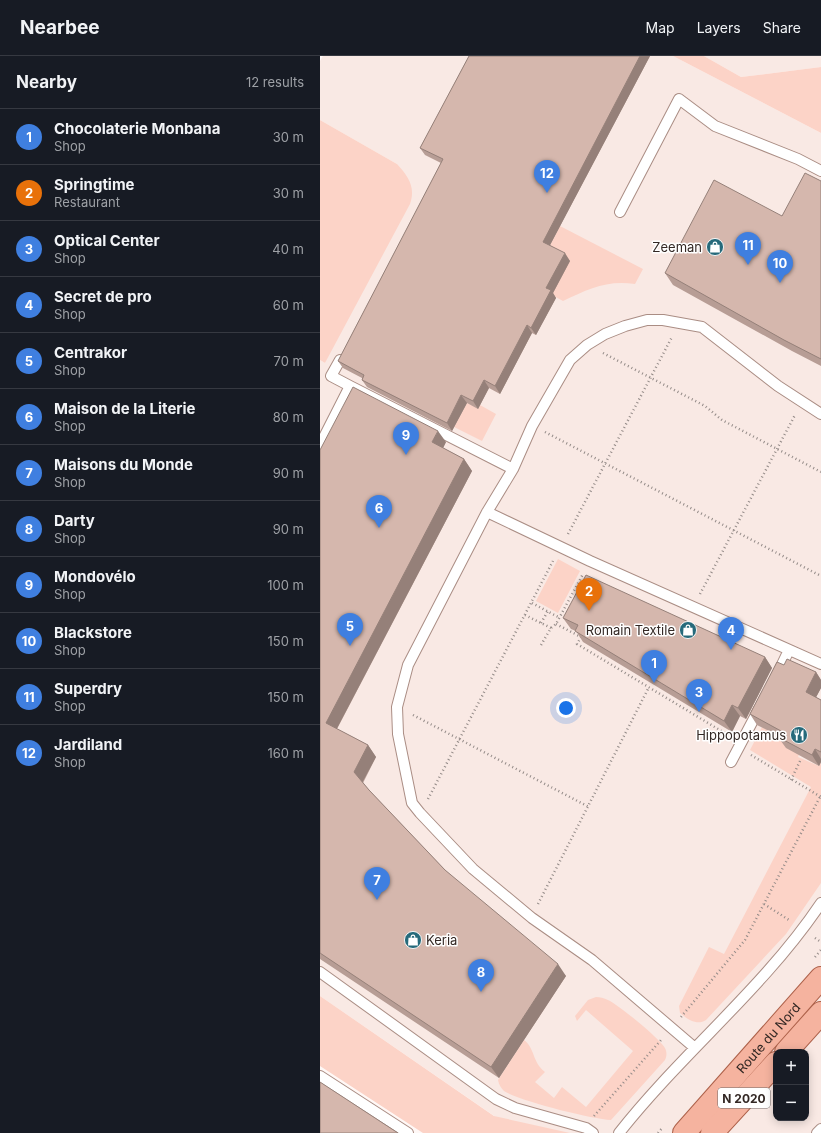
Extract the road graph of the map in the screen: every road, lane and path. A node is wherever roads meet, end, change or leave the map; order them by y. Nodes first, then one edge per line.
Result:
1 (821, 171) edge
2 (620, 212) dead end
3 (680, 323) junction
4 (587, 345) junction
5 (340, 360) edge
6 (650, 377) junction
7 (350, 386) junction
8 (801, 402) junction
9 (821, 414) edge
10 (532, 426) junction
11 (320, 445) edge
12 (777, 447) junction
13 (605, 463) junction
14 (512, 469) junction
15 (821, 472) edge
16 (487, 512) junction
17 (733, 531) junction
18 (561, 547) junction
19 (590, 561) junction
20 (821, 576) edge
21 (581, 578) junction
22 (588, 581) edge
23 (532, 603) junction
24 (696, 608) junction
25 (547, 609) junction
26 (525, 615) junction
27 (560, 618) junction
28 (541, 623) junction
29 (556, 624) junction
30 (551, 628) junction
31 (541, 645) dead end
32 (788, 650) junction
33 (821, 664) edge
34 (772, 685) edge
35 (650, 687) junction
36 (765, 698) edge
37 (397, 707) junction
38 (459, 740) junction
39 (740, 745) junction
40 (801, 759) edge
41 (731, 762) dead end
42 (791, 780) junction
43 (820, 797) edge
44 (588, 807) junction
45 (420, 813) junction
46 (821, 903) edge
47 (532, 918) junction
48 (812, 936) dead end
49 (821, 942) edge
50 (320, 972) edge
51 (821, 978) edge
52 (821, 1013) edge
53 (671, 1029) junction
54 (695, 1048) junction
55 (789, 1049) edge
56 (773, 1066) edge
57 (320, 1076) edge
58 (821, 1129) edge
59 (589, 1131) edge
60 (408, 1133) edge
61 (619, 1133) edge
62 (684, 1133) edge
63 (712, 1133) edge
64 (817, 1133) edge

1 - 2 lane
3 - 4 lane
3 - 6 path
3 - 8 lane
4 - 6 path
4 - 10 lane
5 - 7 lane
6 - 12 path
6 - 13 path
7 - 11 lane
7 - 14 lane
8 - 9 lane
8 - 12 path
10 - 13 path
10 - 14 lane
12 - 15 path
12 - 17 path
13 - 17 path
13 - 18 path
14 - 16 lane
16 - 18 lane
16 - 37 lane
17 - 20 path
17 - 24 path
18 - 19 lane
18 - 23 path
19 - 21 path
19 - 24 lane
21 - 22 path
21 - 27 path
23 - 25 path
23 - 26 path
24 - 32 lane
25 - 27 path
25 - 28 path
26 - 28 path
26 - 38 path
27 - 29 path
28 - 30 path
29 - 30 path
29 - 35 path
30 - 31 path
32 - 33 lane
32 - 34 lane
35 - 39 path
35 - 44 path
36 - 39 lane
37 - 38 path
37 - 45 lane
38 - 44 path
38 - 45 path
39 - 41 lane
39 - 42 path
40 - 42 path
42 - 43 path
43 - 53 path
44 - 47 path
45 - 47 lane
46 - 54 lane
47 - 53 lane
48 - 49 path
50 - 59 lane
51 - 62 main road, Route du Nord / N 2020
52 - 55 main road, Route du Nord
53 - 54 lane
53 - 59 path
54 - 61 lane
56 - 63 main road, Route du Nord / N 2020
57 - 60 lane
58 - 64 lane

